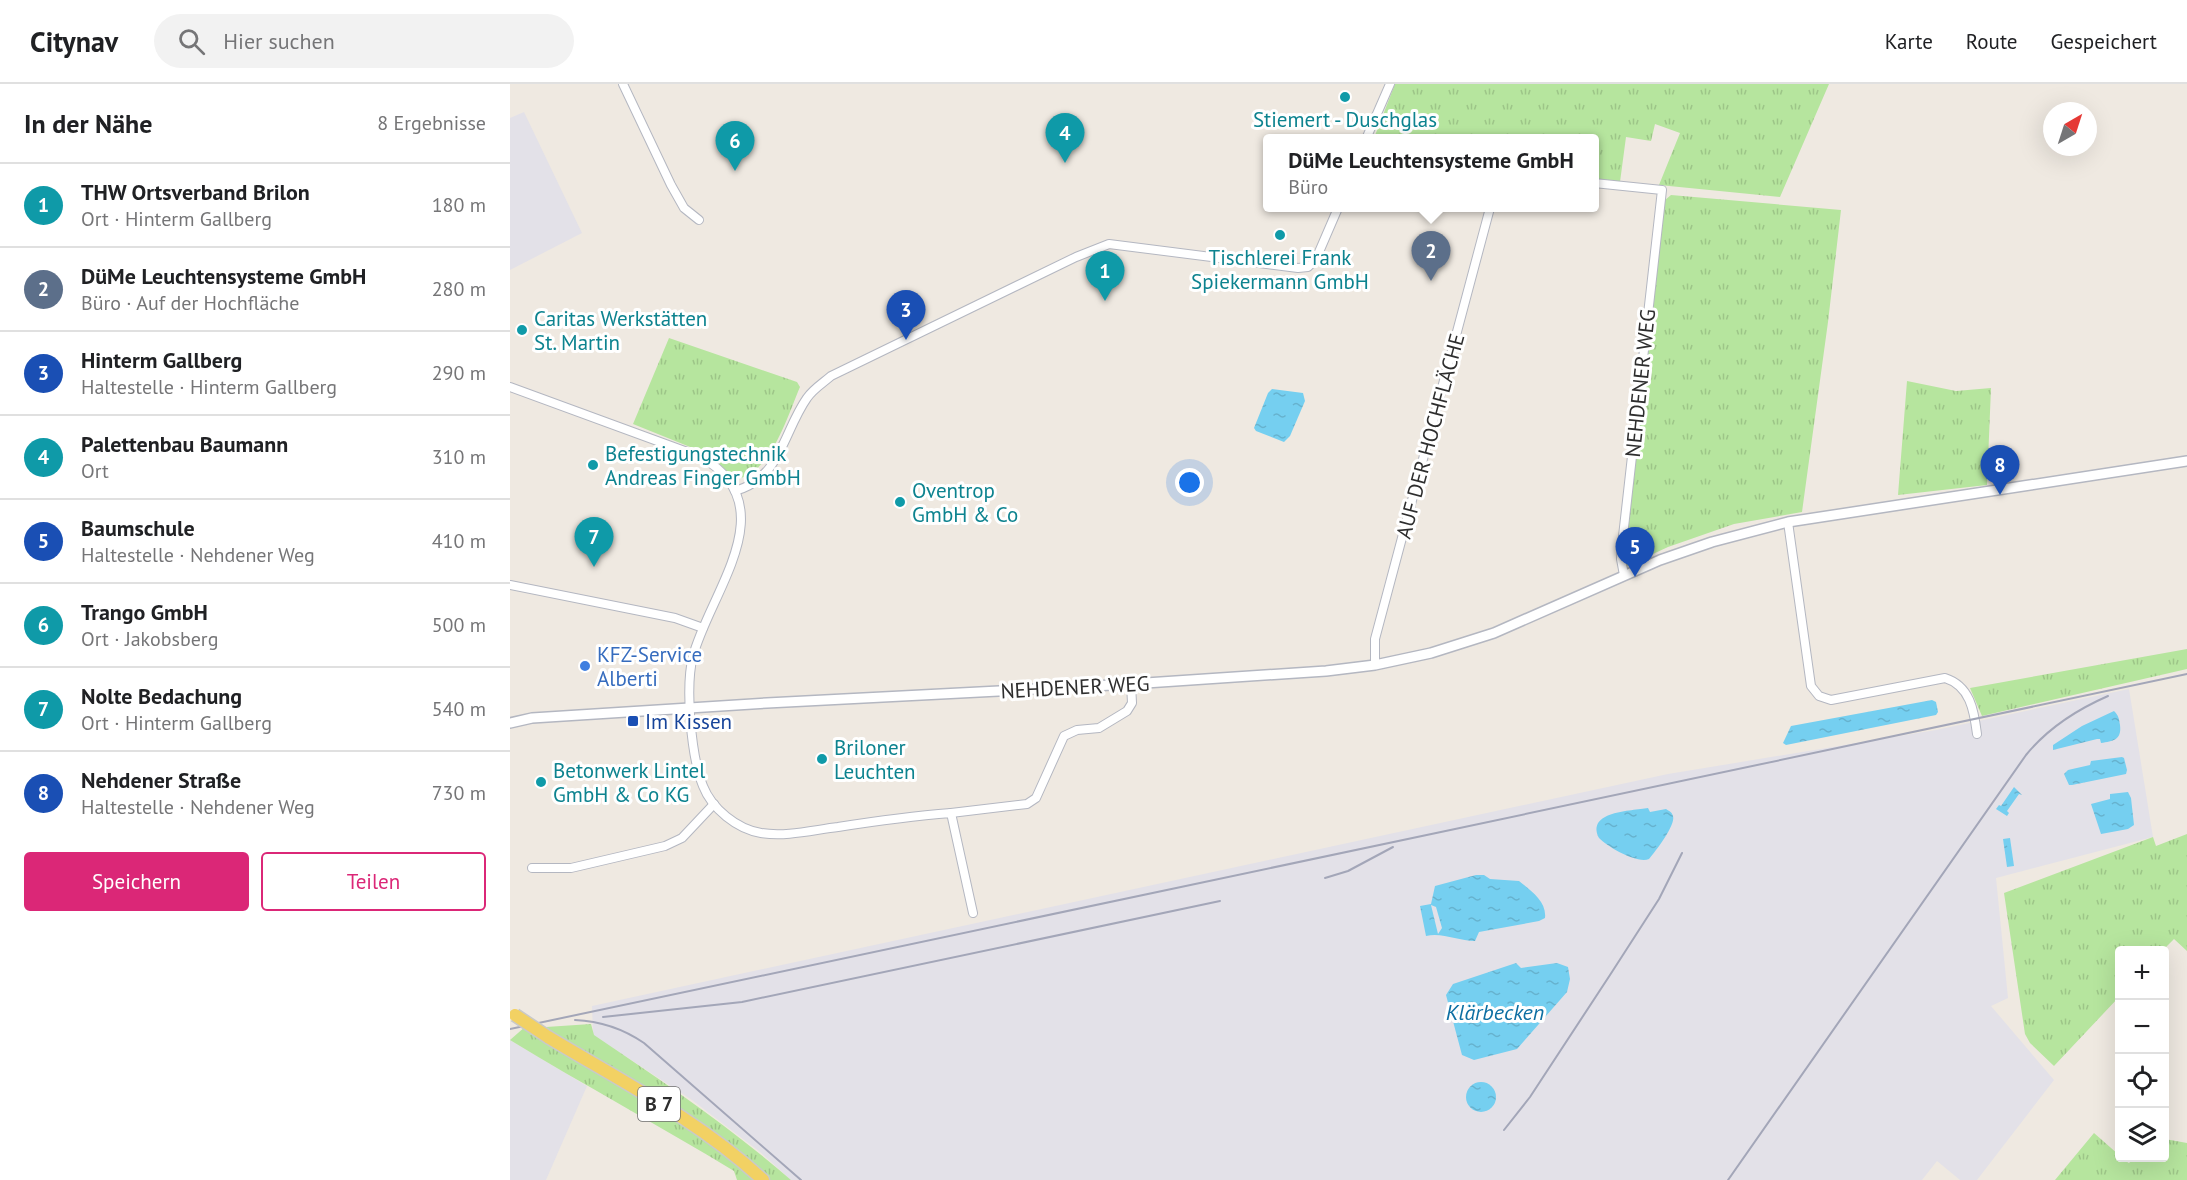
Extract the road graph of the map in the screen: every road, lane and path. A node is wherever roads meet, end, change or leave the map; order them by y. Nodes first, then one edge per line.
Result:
1 (623, 84) edge
2 (1390, 84) edge
3 (1368, 134) edge
4 (1599, 184) edge
5 (1336, 212) edge
6 (1489, 212) edge
7 (699, 220) dead end
8 (510, 387) edge
9 (2187, 461) edge
10 (735, 491) junction
11 (1788, 522) junction
12 (1624, 575) junction
13 (510, 585) edge
14 (703, 628) junction
15 (1375, 665) junction
16 (1131, 684) junction
17 (691, 708) junction
18 (510, 723) edge
19 (1977, 734) dead end
20 (714, 804) junction
21 (951, 813) junction
22 (532, 868) dead end
23 (973, 913) dead end
24 (512, 1013) edge
25 (764, 1180) edge

1 - 7 street
2 - 3 street
4 - 12 street, NEHDENER WEG
5 - 10 street
6 - 15 street, AUF DER HOCHFLÄCHE
8 - 10 street
9 - 11 street, NEHDENER WEG
10 - 14 street
11 - 12 street, NEHDENER WEG
11 - 19 street
12 - 15 street, NEHDENER WEG
13 - 14 street
14 - 17 street
15 - 16 street, NEHDENER WEG
16 - 17 street, NEHDENER WEG
16 - 21 street
17 - 18 street, NEHDENER WEG
17 - 20 street
20 - 21 street
20 - 22 street
21 - 23 street
24 - 25 main road, B 7, bridge

